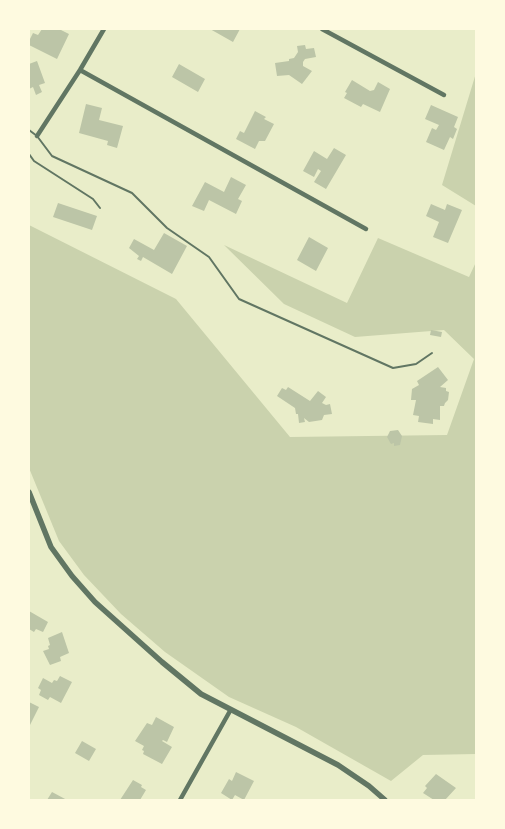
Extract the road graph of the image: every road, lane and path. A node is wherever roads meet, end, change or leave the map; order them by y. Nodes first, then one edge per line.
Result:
1 (104, 29) edge
2 (322, 29) edge
3 (80, 70) junction
4 (444, 96) dead end
5 (30, 131) edge
6 (29, 135) edge
7 (37, 136) junction
8 (29, 154) edge
9 (100, 208) dead end
10 (366, 229) dead end
11 (432, 353) dead end
12 (29, 492) edge
13 (230, 711) junction
14 (180, 800) edge
15 (385, 800) edge

1 - 3 street
2 - 4 street
3 - 7 street
3 - 10 street
5 - 6 lane
5 - 7 lane
7 - 11 lane
8 - 9 lane
12 - 13 street
13 - 14 street
13 - 15 street

